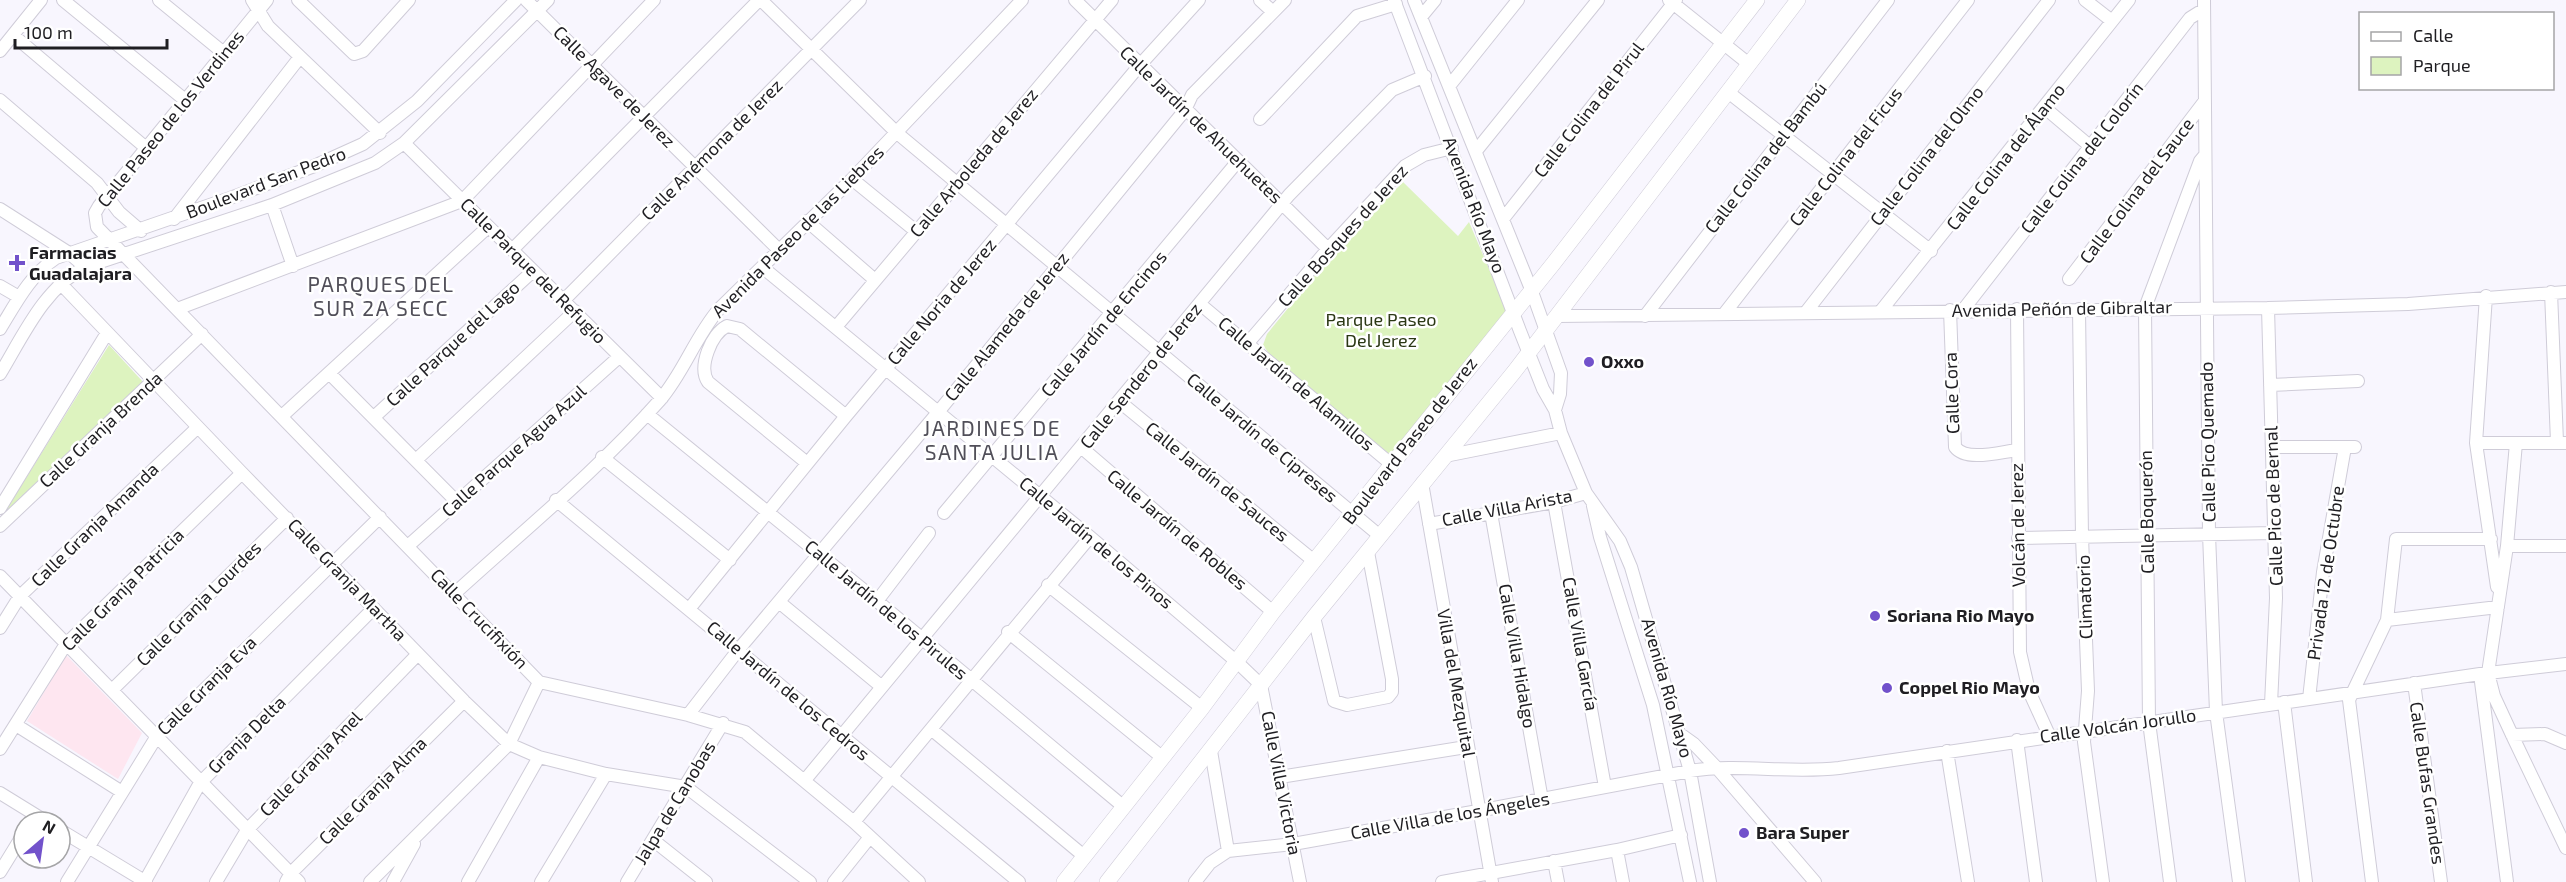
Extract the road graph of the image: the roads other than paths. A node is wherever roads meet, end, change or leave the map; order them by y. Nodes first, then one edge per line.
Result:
1 (41, 0) edge
2 (63, 0) edge
3 (159, 0) edge
4 (252, 0) edge
5 (267, 0) edge
6 (298, 0) edge
7 (516, 0) edge
8 (526, 0) edge
9 (548, 0) edge
10 (654, 0) edge
11 (760, 0) edge
12 (860, 0) edge
13 (1075, 0) edge
14 (1112, 0) edge
15 (1199, 0) edge
16 (1260, 0) edge
17 (1285, 0) edge
18 (1414, 0) edge
19 (1435, 0) edge
20 (1518, 0) edge
21 (1598, 0) edge
22 (1757, 0) edge
23 (1798, 0) edge
24 (1888, 0) edge
25 (1968, 0) edge
26 (2049, 0) edge
27 (2085, 0) edge
28 (2128, 0) edge
29 (1017, 1) edge
30 (1673, 1) edge
31 (402, 2) edge
32 (1395, 2) edge
33 (2204, 6) edge
34 (259, 11) junction
35 (538, 11) junction
36 (1273, 12) junction
37 (1421, 17) junction
38 (1094, 20) junction
39 (2112, 21) junction
40 (13, 35) junction
41 (1723, 44) junction
42 (811, 50) junction
43 (0, 51) edge
44 (225, 54) junction
45 (300, 57) junction
46 (591, 64) junction
47 (1749, 64) junction
48 (1139, 66) junction
49 (1425, 76) junction
50 (1450, 86) junction
51 (1728, 92) junction
52 (0, 100) edge
53 (185, 100) junction
54 (2204, 102) junction
55 (2045, 108) junction
56 (1185, 110) junction
57 (643, 115) junction
58 (1260, 119) dead end
59 (380, 133) junction
60 (897, 133) junction
61 (1782, 136) junction
62 (404, 143) junction
63 (145, 147) junction
64 (2091, 147) junction
65 (1452, 148) junction
66 (1476, 151) junction
67 (2206, 155) junction
68 (1238, 161) junction
69 (695, 167) junction
70 (1833, 173) junction
71 (852, 179) junction
72 (957, 185) junction
73 (107, 195) junction
74 (462, 201) junction
75 (1282, 204) junction
76 (272, 205) junction
77 (0, 209) edge
78 (1882, 212) junction
79 (174, 219) junction
80 (1503, 219) junction
81 (807, 221) junction
82 (1007, 225) junction
83 (488, 227) junction
84 (141, 231) junction
85 (917, 232) junction
86 (108, 240) junction
87 (1328, 249) junction
88 (512, 250) junction
89 (779, 250) junction
90 (1931, 251) junction
91 (69, 253) junction
92 (125, 256) junction
93 (293, 266) junction
94 (85, 267) junction
95 (762, 267) junction
96 (1056, 268) junction
97 (533, 271) junction
98 (875, 279) junction
99 (2069, 279) dead end
100 (60, 283) junction
101 (0, 286) edge
102 (1531, 290) junction
103 (2552, 292) junction
104 (2566, 292) edge
105 (2486, 296) junction
106 (19, 297) junction
107 (564, 300) junction
108 (1200, 304) junction
109 (2206, 307) junction
110 (2145, 308) junction
111 (2268, 308) junction
112 (177, 309) junction
113 (2017, 309) junction
114 (2079, 309) junction
115 (1957, 310) junction
116 (575, 311) junction
117 (1514, 311) junction
118 (1806, 312) junction
119 (1880, 312) junction
120 (1724, 314) junction
121 (1111, 315) junction
122 (1557, 316) junction
123 (1645, 316) junction
124 (836, 327) junction
125 (0, 329) edge
126 (1546, 330) junction
127 (107, 333) junction
128 (202, 334) junction
129 (1247, 344) junction
130 (1528, 351) junction
131 (1159, 352) junction
132 (620, 357) junction
133 (887, 368) junction
134 (329, 373) junction
135 (0, 374) edge
136 (154, 381) junction
137 (2358, 381) dead end
138 (2270, 385) junction
139 (662, 398) junction
140 (1120, 402) junction
141 (1555, 410) junction
142 (939, 411) junction
143 (647, 414) junction
144 (282, 416) junction
145 (846, 416) junction
146 (374, 417) junction
147 (198, 427) junction
148 (1561, 433) junction
149 (2476, 443) junction
150 (2516, 443) junction
151 (2561, 443) edge
152 (2272, 447) junction
153 (1082, 448) junction
154 (2016, 450) junction
155 (1445, 456) junction
156 (993, 457) junction
157 (602, 458) junction
158 (416, 460) junction
159 (807, 463) junction
160 (1391, 464) junction
161 (242, 473) junction
162 (1422, 483) junction
163 (1586, 493) junction
164 (1040, 496) junction
165 (556, 500) junction
166 (457, 502) junction
167 (1554, 502) junction
168 (1593, 506) junction
169 (0, 508) edge
170 (768, 512) junction
171 (944, 513) dead end
172 (1491, 513) junction
173 (1353, 514) junction
174 (380, 517) junction
175 (287, 518) junction
176 (1429, 524) junction
177 (0, 526) edge
178 (929, 533) dead end
179 (2274, 533) junction
180 (2209, 534) junction
181 (1380, 536) junction
182 (2148, 536) junction
183 (1090, 537) junction
184 (2082, 537) junction
185 (2018, 538) junction
186 (2490, 539) junction
187 (409, 546) junction
188 (2507, 546) junction
189 (2566, 546) edge
190 (1368, 552) junction
191 (819, 554) junction
192 (730, 560) junction
193 (1314, 561) junction
194 (331, 563) junction
195 (0, 576) edge
196 (1048, 585) junction
197 (454, 594) junction
198 (20, 596) junction
199 (877, 601) junction
200 (779, 602) junction
201 (2498, 602) junction
202 (374, 608) junction
203 (689, 609) junction
204 (1273, 612) junction
205 (1314, 617) junction
206 (2387, 620) junction
207 (0, 628) edge
208 (1008, 632) junction
209 (922, 640) junction
210 (66, 644) junction
211 (739, 649) junction
212 (418, 654) junction
213 (1238, 662) junction
214 (2566, 664) edge
215 (2484, 673) junction
216 (971, 680) junction
217 (539, 682) junction
218 (2414, 683) junction
219 (1261, 685) junction
220 (882, 687) junction
221 (112, 690) junction
222 (2351, 693) junction
223 (2309, 699) junction
224 (464, 701) junction
225 (2284, 702) junction
226 (2271, 704) junction
227 (1202, 708) junction
228 (2216, 712) junction
229 (688, 715) junction
230 (2149, 722) junction
231 (723, 723) junction
232 (16, 725) junction
233 (932, 729) junction
234 (2085, 731) junction
235 (1680, 734) junction
236 (2049, 735) junction
237 (2512, 735) junction
238 (157, 736) junction
239 (843, 736) junction
240 (2017, 740) junction
241 (2566, 743) edge
242 (509, 744) junction
243 (1466, 747) junction
244 (0, 749) edge
245 (1211, 751) junction
246 (1947, 751) junction
247 (539, 757) junction
248 (1163, 758) junction
249 (1716, 767) junction
250 (1690, 771) junction
251 (606, 774) junction
252 (1670, 775) junction
253 (891, 776) junction
254 (1280, 777) junction
255 (805, 780) junction
256 (200, 783) junction
257 (686, 787) junction
258 (1605, 787) junction
259 (122, 792) junction
260 (0, 793) edge
261 (1542, 800) junction
262 (1124, 807) junction
263 (22, 810) edge
264 (1478, 811) junction
265 (854, 822) junction
266 (247, 830) junction
267 (422, 830) junction
268 (1681, 836) junction
269 (72, 837) edge
270 (870, 837) junction
271 (653, 840) junction
272 (1293, 843) junction
273 (88, 847) junction
274 (2566, 848) edge
275 (1617, 850) junction
276 (1228, 851) junction
277 (12, 852) edge
278 (1084, 856) junction
279 (1554, 861) junction
280 (0, 872) edge
281 (1491, 878) edge
282 (292, 879) edge
283 (146, 881) edge
284 (1810, 881) edge
285 (67, 882) edge
286 (216, 882) edge
287 (370, 882) edge
288 (393, 882) edge
289 (468, 882) edge
290 (542, 882) edge
291 (627, 882) edge
292 (706, 882) edge
293 (810, 882) edge
294 (834, 882) edge
295 (919, 882) edge
296 (1019, 882) edge
297 (1064, 882) edge
298 (1107, 882) edge
299 (1195, 882) edge
300 (1300, 882) edge
301 (1442, 882) edge
302 (1558, 882) edge
303 (1623, 882) edge
304 (1690, 882) edge
305 (1710, 882) edge
306 (1968, 882) edge
307 (2036, 882) edge
308 (2103, 882) edge
309 (2170, 882) edge
310 (2239, 882) edge
311 (2306, 882) edge
312 (2372, 882) edge
313 (2441, 882) edge
314 (2507, 882) edge

1 - 40 street
2 - 53 street
3 - 44 street
4 - 34 street
5 - 34 street, Calle Paseo de los Verdines
6 - 31 street
7 - 59 street, Boulevard San Pedro
8 - 35 street, Calle Agave de Jerez
9 - 35 street, Boulevard San Pedro
10 - 46 street
11 - 42 street, Calle Jardín de Cipreses
11 - 57 street
12 - 42 street, Calle Anémona de Jerez
13 - 38 street, Calle Jardín de Ahuehuetes
14 - 38 street, Calle Arboleda de Jerez
15 - 48 street, Calle Noria de Jerez
16 - 36 street
17 - 36 street, Calle Alameda de Jerez
18 - 37 street, Avenida Río Mayo
19 - 37 street
20 - 50 street
21 - 66 street
22 - 41 main road, Boulevard Paseo de Jerez
23 - 47 main road, Boulevard Paseo de Jerez
24 - 61 street, Calle Colina del Bambú
25 - 70 street, Calle Colina del Ficus
26 - 78 street, Calle Colina del Olmo
27 - 39 street
28 - 39 street, Calle Colina del Álamo
29 - 60 street, Avenida Paseo de las Liebres
30 - 41 street
30 - 80 street, Calle Colina del Pirul
32 - 49 street, Avenida Río Mayo
32 - 58 street
33 - 54 street, Calle Pico Quemado
33 - 64 street, Calle Colina del Colorín
34 - 44 street, Calle Paseo de los Verdines
34 - 45 street
35 - 46 street, Calle Agave de Jerez
35 - 62 street, Boulevard San Pedro
36 - 56 street, Calle Alameda de Jerez
37 - 50 street, Avenida Río Mayo
38 - 48 street, Calle Jardín de Ahuehuetes
38 - 72 street, Calle Arboleda de Jerez
39 - 55 street, Calle Colina del Álamo
40 - 43 street
40 - 63 street
41 - 47 street
41 - 102 main road, Boulevard Paseo de Jerez
42 - 60 street, Calle Jardín de Cipreses
42 - 69 street, Calle Anémona de Jerez
44 - 53 street, Calle Paseo de los Verdines
45 - 59 street
45 - 79 street
46 - 57 street, Calle Agave de Jerez
46 - 74 street
47 - 51 main road, Boulevard Paseo de Jerez
48 - 56 street, Calle Jardín de Ahuehuetes
48 - 82 street, Calle Noria de Jerez
49 - 65 street, Avenida Río Mayo
49 - 75 street, Calle Sendero de Jerez
50 - 66 street, Avenida Río Mayo
51 - 61 street
51 - 122 main road, Boulevard Paseo de Jerez
52 - 73 street
53 - 63 street, Calle Paseo de los Verdines
54 - 67 street, Calle Pico Quemado
54 - 99 street, Calle Colina del Sauce
55 - 64 street
55 - 90 street, Calle Colina del Álamo
56 - 68 street, Calle Jardín de Ahuehuetes
56 - 96 street, Calle Alameda de Jerez
57 - 69 street, Calle Agave de Jerez
57 - 88 street
59 - 79 street, Boulevard San Pedro
60 - 71 street, Avenida Paseo de las Liebres
60 - 72 street, Calle Jardín de Cipreses
61 - 70 street
61 - 123 street, Calle Colina del Bambú
62 - 74 street, Calle Parque del Refugio
62 - 76 street, Boulevard San Pedro
63 - 73 street, Calle Paseo de los Verdines
64 - 115 street, Calle Colina del Colorín
65 - 87 street, Calle Bosques de Jerez
65 - 117 street, Avenida Río Mayo
66 - 80 street, Avenida Río Mayo
67 - 109 street, Calle Pico Quemado
67 - 110 street, Calle Boquerón
68 - 75 street, Calle Jardín de Ahuehuetes
68 - 121 street, Calle Jardín de Encinos
69 - 89 street, Calle Agave de Jerez
69 - 107 street, Calle Anémona de Jerez
70 - 78 street
70 - 120 street, Calle Colina del Ficus
71 - 81 street, Avenida Paseo de las Liebres
71 - 85 street
72 - 82 street, Calle Jardín de Cipreses
72 - 85 street, Calle Arboleda de Jerez
73 - 84 street
73 - 86 street, Calle Paseo de los Verdines
74 - 83 street, Calle Parque del Refugio
74 - 93 street
75 - 87 street, Calle Jardín de Ahuehuetes
75 - 108 street, Calle Sendero de Jerez
76 - 92 street, Boulevard San Pedro
76 - 93 street
77 - 91 street
78 - 90 street
78 - 118 street, Calle Colina del Olmo
79 - 84 street, Boulevard San Pedro
80 - 102 street, Avenida Río Mayo
81 - 89 street, Avenida Paseo de las Liebres
81 - 98 street
82 - 96 street, Calle Jardín de Cipreses
82 - 133 street, Calle Noria de Jerez
83 - 88 street, Calle Parque del Refugio
83 - 134 street
84 - 86 street, Boulevard San Pedro
85 - 98 street, Calle Arboleda de Jerez
86 - 91 street, Boulevard San Pedro
86 - 92 street, Calle Crucifixión
87 - 129 street, Calle Bosques de Jerez
88 - 97 street, Calle Parque del Refugio
89 - 95 street, Avenida Paseo de las Liebres
90 - 119 street, Calle Colina del Álamo
91 - 94 street
91 - 106 street, Boulevard San Pedro
92 - 94 street
92 - 112 street, Calle Crucifixión
93 - 112 street
94 - 100 street
95 - 124 street, Calle Jardín de los Pinos
95 - 139 street, Avenida Paseo de las Liebres
96 - 121 street, Calle Jardín de Cipreses
96 - 142 street, Calle Alameda de Jerez
97 - 107 street, Calle Parque del Refugio
97 - 146 street, Calle Parque del Lago
98 - 124 street, Calle Arboleda de Jerez
100 - 127 street, Calle Granja Martha
100 - 135 street
101 - 106 street
102 - 117 main road, Boulevard Paseo de Jerez
102 - 126 street, Avenida Río Mayo
103 - 104 street, Avenida Peñón de Gibraltar
103 - 105 street, Avenida Peñón de Gibraltar
103 - 151 street
105 - 111 street, Avenida Peñón de Gibraltar
105 - 149 street
106 - 125 street, Boulevard San Pedro
107 - 116 street, Calle Parque del Refugio
108 - 129 street, Calle Jardín de Alamillos
108 - 131 street, Calle Sendero de Jerez
109 - 110 street, Avenida Peñón de Gibraltar
109 - 111 street, Avenida Peñón de Gibraltar
109 - 180 street, Calle Pico Quemado
110 - 114 street, Avenida Peñón de Gibraltar
110 - 182 street, Calle Boquerón
111 - 138 street, Calle Pico de Bernal
112 - 128 street, Calle Crucifixión
113 - 114 street, Avenida Peñón de Gibraltar
113 - 115 street, Avenida Peñón de Gibraltar
113 - 154 street, Volcán de Jerez
114 - 184 street, Climatorio
115 - 119 street, Avenida Peñón de Gibraltar
115 - 154 street, Calle Cora
116 - 132 street, Calle Parque del Refugio
116 - 158 street
117 - 130 street, Avenida Río Mayo
117 - 160 main road, Boulevard Paseo de Jerez
118 - 119 street, Avenida Peñón de Gibraltar
118 - 120 street, Avenida Peñón de Gibraltar
120 - 123 street, Avenida Peñón de Gibraltar
121 - 131 street, Calle Jardín de Cipreses
121 - 156 street, Calle Jardín de Encinos
122 - 123 street, Avenida Peñón de Gibraltar
122 - 126 main road, Boulevard Paseo de Jerez
124 - 133 street, Calle Jardín de los Pinos
126 - 130 main road, Boulevard Paseo de Jerez
126 - 141 street, Avenida Río Mayo
127 - 136 street, Calle Granja Martha
127 - 169 street
128 - 136 street, Calle Granja Brenda
128 - 144 street, Calle Crucifixión
129 - 160 street, Calle Jardín de Alamillos
130 - 141 street, Avenida Río Mayo
130 - 155 main road, Boulevard Paseo de Jerez
131 - 140 street, Calle Sendero de Jerez
131 - 173 street, Calle Jardín de Cipreses
132 - 139 street, Calle Parque del Refugio
132 - 166 street, Calle Parque Agua Azul
133 - 142 street, Calle Jardín de los Pinos
133 - 145 street, Calle Noria de Jerez
134 - 144 street
134 - 146 street
136 - 147 street, Calle Granja Martha
136 - 177 street, Calle Granja Brenda
137 - 138 street
138 - 152 street, Calle Pico de Bernal
139 - 143 street, Avenida Paseo de las Liebres
140 - 153 street, Calle Sendero de Jerez
140 - 193 street, Calle Jardín de Sauces
141 - 148 street, Avenida Río Mayo
142 - 156 street, Calle Jardín de los Pinos
142 - 191 street, Calle Alameda de Jerez
143 - 157 street, Avenida Paseo de las Liebres
143 - 170 street, Calle Jardín de los Pirules
144 - 174 street, Calle Crucifixión
145 - 159 street, Calle Noria de Jerez
145 - 159 street
146 - 158 street
147 - 161 street, Calle Granja Martha
147 - 198 street, Calle Granja Amanda
148 - 155 street
148 - 163 street, Avenida Río Mayo
149 - 150 street
149 - 186 street
150 - 151 street
150 - 188 street
152 - 179 street, Calle Pico de Bernal
152 - 223 street, Privada 12 de Octubre
153 - 164 street, Calle Sendero de Jerez
153 - 204 street, Calle Jardín de Robles
154 - 185 street, Volcán de Jerez
155 - 162 main road, Boulevard Paseo de Jerez
156 - 164 street, Calle Jardín de los Pinos
156 - 171 street, Calle Jardín de Encinos
157 - 165 street, Avenida Paseo de las Liebres
157 - 192 street
158 - 166 street
159 - 170 street, Calle Noria de Jerez
160 - 173 main road, Boulevard Paseo de Jerez
161 - 175 street, Calle Granja Martha
161 - 210 street, Calle Granja Patricia
162 - 176 street, Villa del Mezquital
162 - 181 main road, Boulevard Paseo de Jerez
163 - 167 street, Calle Villa Arista
163 - 168 street, Avenida Río Mayo
164 - 183 street, Calle Jardín de los Pinos
164 - 209 street, Calle Sendero de Jerez
165 - 197 street, Avenida Paseo de las Liebres
165 - 203 street, Calle Jardín de los Cedros
166 - 187 street, Calle Parque Agua Azul
167 - 172 street, Calle Villa Arista
167 - 258 street, Calle Villa García
168 - 235 street, Avenida Río Mayo
168 - 252 street, Avenida Río Mayo
170 - 191 street, Calle Jardín de los Pirules
170 - 192 street, Calle Noria de Jerez
172 - 176 street, Calle Villa Arista
172 - 261 street, Calle Villa Hidalgo
173 - 181 street, Calle Jardín de Cipreses
173 - 193 main road, Boulevard Paseo de Jerez
174 - 187 street, Calle Crucifixión
174 - 194 street, Calle Granja Eva
175 - 194 street, Calle Granja Martha
175 - 221 street, Calle Granja Lourdes
176 - 243 street, Villa del Mezquital
178 - 199 street
179 - 180 street
179 - 226 street, Calle Pico de Bernal
180 - 182 street
180 - 228 street, Calle Pico Quemado
181 - 190 main road, Boulevard Paseo de Jerez
182 - 184 street
182 - 230 street, Calle Boquerón
183 - 196 street
183 - 213 street, Calle Jardín de los Pinos
184 - 185 street
184 - 234 street, Climatorio
185 - 236 street, Volcán de Jerez
186 - 201 street
186 - 206 street
187 - 197 street, Calle Crucifixión
188 - 189 street
188 - 201 street
190 - 205 main road, Boulevard Paseo de Jerez
190 - 205 street
191 - 199 street, Calle Jardín de los Pirules
191 - 200 street, Calle Alameda de Jerez
192 - 203 street, Calle Noria de Jerez
193 - 204 main road, Boulevard Paseo de Jerez
194 - 202 street, Calle Granja Martha
194 - 238 street, Calle Granja Eva
195 - 198 street
196 - 208 street
196 - 227 street
197 - 217 street, Calle Crucifixión
198 - 207 street, Calle Granja Amanda
198 - 210 street
199 - 209 street, Calle Jardín de los Pirules
200 - 211 street, Calle Alameda de Jerez
200 - 220 street
201 - 206 street
201 - 215 street
202 - 212 street, Calle Granja Martha
202 - 256 street, Granja Delta
203 - 211 street, Calle Jardín de los Cedros
204 - 213 main road, Boulevard Paseo de Jerez
205 - 219 main road, Boulevard Paseo de Jerez
206 - 222 street
208 - 216 street
208 - 248 street
209 - 216 street, Calle Jardín de los Pirules
209 - 220 street, Calle Sendero de Jerez
210 - 221 street
210 - 232 street, Calle Granja Patricia
211 - 229 street, Calle Alameda de Jerez
211 - 239 street, Calle Jardín de los Cedros
212 - 224 street, Calle Granja Martha
212 - 266 street, Calle Granja Anel
213 - 219 street, Calle Jardín de los Pinos
213 - 227 main road, Boulevard Paseo de Jerez
214 - 215 street, Calle Volcán Jorullo
215 - 218 street, Calle Volcán Jorullo
215 - 237 street
215 - 314 street
216 - 233 street
216 - 262 street, Calle Jardín de los Pirules
217 - 229 street, Calle Crucifixión
217 - 242 street
218 - 222 street, Calle Volcán Jorullo
218 - 313 street, Calle Bufas Grandes
219 - 245 main road, Boulevard Paseo de Jerez
219 - 254 street, Calle Villa Victoria
220 - 239 street, Calle Sendero de Jerez
221 - 238 street
222 - 223 street, Calle Volcán Jorullo
222 - 312 street
223 - 225 street, Calle Volcán Jorullo
224 - 242 street, Calle Granja Martha
224 - 282 street, Calle Granja Alma
225 - 226 street, Calle Volcán Jorullo
225 - 311 street
226 - 228 street, Calle Volcán Jorullo
227 - 248 main road, Boulevard Paseo de Jerez
228 - 230 street, Calle Volcán Jorullo
228 - 310 street, Calle Pico Quemado
229 - 231 street, Calle Crucifixión
230 - 234 street, Calle Volcán Jorullo
230 - 309 street, Calle Boquerón
231 - 255 street, Calle Crucifixión
231 - 257 street, Jalpa de Canobas
232 - 244 street, Calle Granja Patricia
232 - 259 street
233 - 253 street
233 - 278 street
234 - 236 street, Calle Volcán Jorullo
234 - 308 street, Climatorio
235 - 249 street
235 - 250 street, Avenida Río Mayo
236 - 240 street, Calle Volcán Jorullo
237 - 241 street
237 - 274 street
238 - 256 street
238 - 259 street, Calle Granja Eva
239 - 253 street, Calle Jardín de los Cedros
239 - 255 street, Calle Sendero de Jerez
240 - 246 street, Calle Volcán Jorullo
240 - 307 street
242 - 247 street, Calle Granja Martha
242 - 267 street
243 - 254 street
243 - 264 street, Villa del Mezquital
245 - 276 street
245 - 298 main road, Boulevard Paseo de Jerez
246 - 249 street, Calle Volcán Jorullo
246 - 306 street
247 - 251 street, Calle Granja Martha
247 - 289 street
248 - 262 main road, Boulevard Paseo de Jerez
249 - 250 street, Calle Volcán Jorullo
249 - 284 street
250 - 252 street, Calle Volcán Jorullo
250 - 305 street, Avenida Río Mayo
251 - 257 street, Calle Granja Martha
251 - 290 street
252 - 258 street, Calle Villa de los Ángeles
252 - 268 street, Avenida Río Mayo
253 - 265 street
253 - 296 street, Calle Jardín de los Cedros
254 - 272 street, Calle Villa Victoria
255 - 265 street, Calle Crucifixión
256 - 266 street
256 - 283 street, Granja Delta
257 - 271 street, Jalpa de Canobas
257 - 293 street
258 - 261 street, Calle Villa de los Ángeles
259 - 273 street, Calle Granja Eva
260 - 263 street
261 - 264 street, Calle Villa de los Ángeles
262 - 278 main road, Boulevard Paseo de Jerez
264 - 272 street, Calle Villa de los Ángeles
264 - 281 street, Villa del Mezquital
265 - 270 street, Calle Crucifixión
266 - 282 street
266 - 286 street, Calle Granja Anel
267 - 287 street
267 - 288 street
268 - 275 street
268 - 304 street, Avenida Río Mayo
269 - 273 street
270 - 294 street
270 - 295 street, Calle Crucifixión
271 - 291 street, Jalpa de Canobas
271 - 292 street
272 - 276 street, Calle Villa de los Ángeles
272 - 300 street, Calle Villa Victoria
273 - 283 street
273 - 285 street, Calle Granja Eva
275 - 279 street
275 - 303 street
276 - 299 street
277 - 280 street
278 - 297 main road, Boulevard Paseo de Jerez
279 - 281 street
279 - 302 street
281 - 301 street

